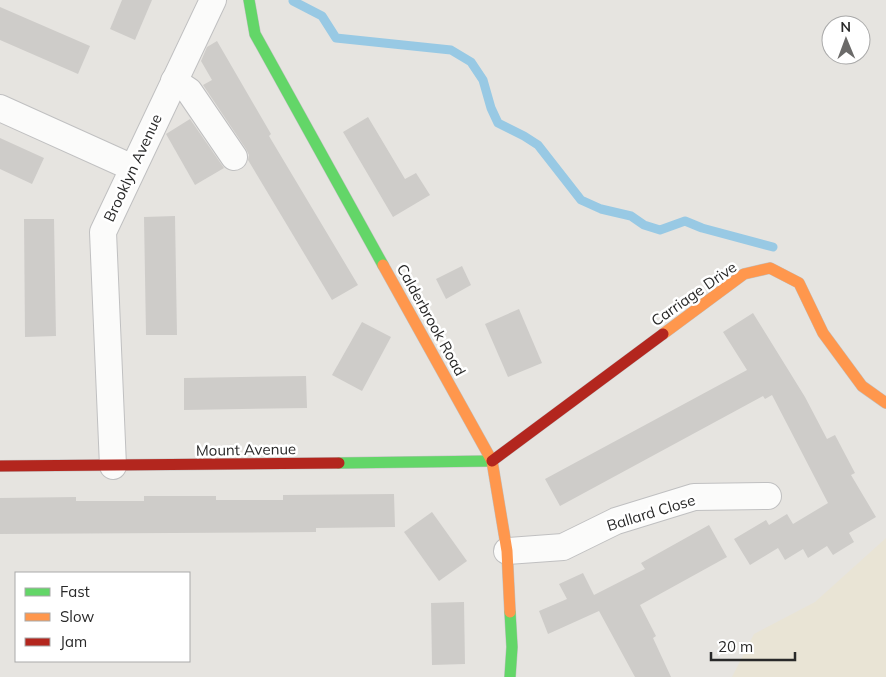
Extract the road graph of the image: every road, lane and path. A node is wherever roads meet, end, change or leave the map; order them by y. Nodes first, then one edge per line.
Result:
1 (213, 0) edge
2 (249, 0) edge
3 (174, 81) junction
4 (0, 108) edge
5 (234, 157) dead end
6 (133, 168) junction
7 (886, 403) edge
8 (492, 461) junction
9 (0, 466) edge
10 (112, 466) junction
11 (768, 496) dead end
12 (507, 551) junction
13 (510, 677) edge

1 - 3 street, Brooklyn Avenue
2 - 8 street, Calderbrook Road
3 - 5 street
3 - 6 street, Brooklyn Avenue
4 - 6 street
6 - 10 street, Brooklyn Avenue
7 - 8 street, Carriage Drive
8 - 10 street, Mount Avenue
8 - 12 street, Calderbrook Road
9 - 10 street, Mount Avenue
11 - 12 street, Ballard Close
12 - 13 street, Calderbrook Road

